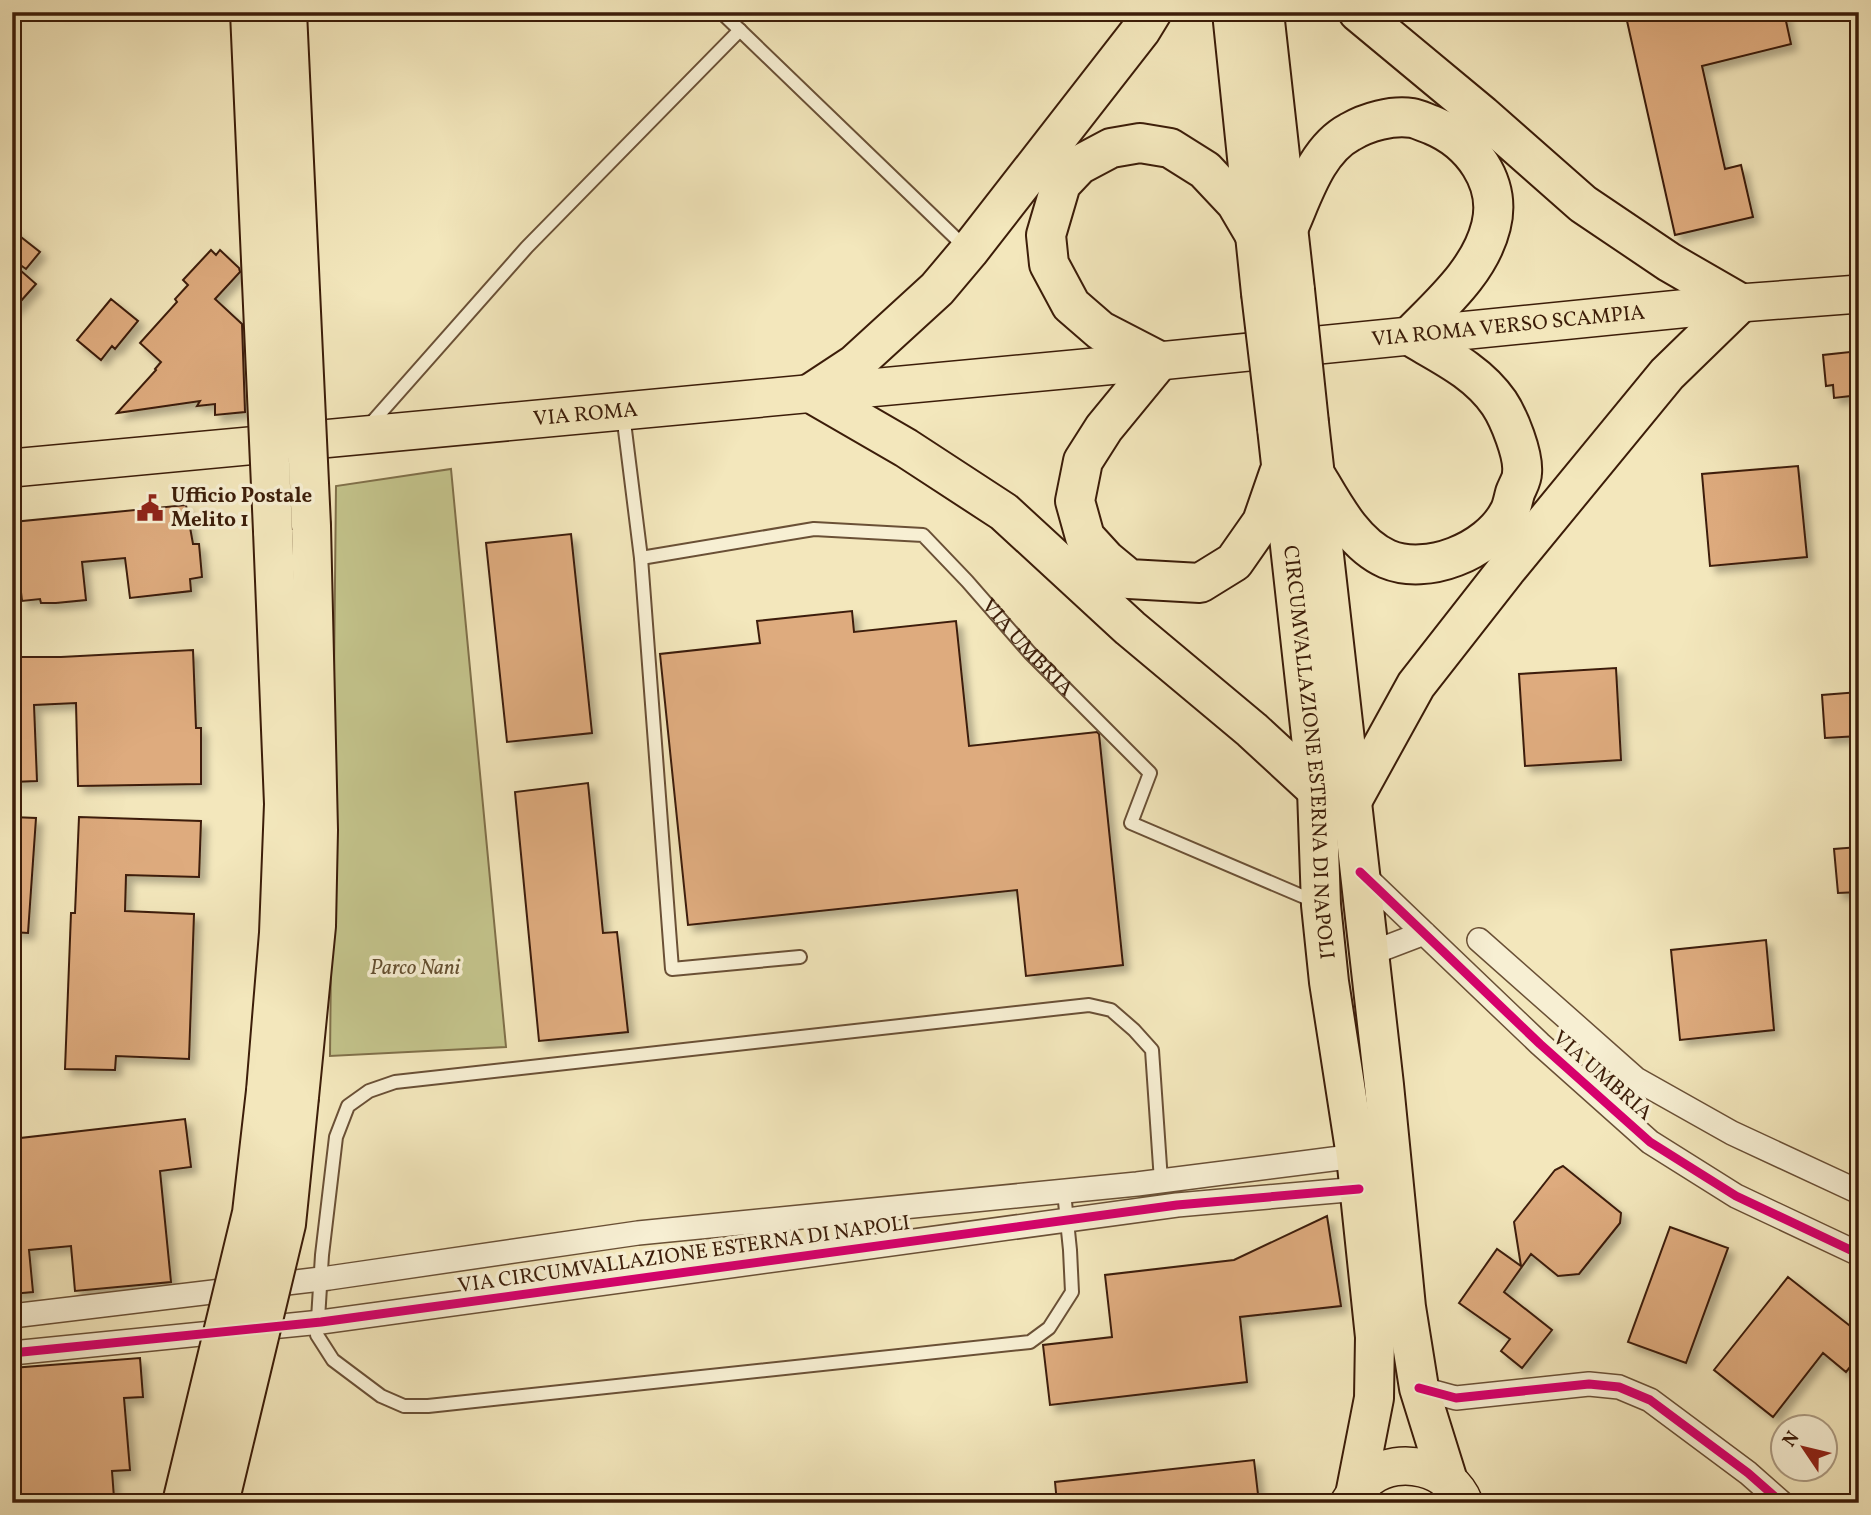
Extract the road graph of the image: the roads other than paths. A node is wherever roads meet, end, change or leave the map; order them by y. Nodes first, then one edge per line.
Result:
1 (250, 12) edge
2 (287, 12) edge
3 (721, 12) edge
4 (1152, 12) edge
5 (1232, 12) edge
6 (1264, 12) edge
7 (1358, 12) edge
8 (740, 30) junction
9 (1272, 233) junction
10 (969, 251) junction
11 (1859, 294) edge
12 (1740, 303) junction
13 (1410, 336) junction
14 (1159, 361) junction
15 (811, 393) junction
16 (623, 411) junction
17 (360, 435) junction
18 (12, 468) edge
19 (1298, 470) junction
20 (641, 558) junction
21 (1334, 795) junction
22 (1360, 872) junction
23 (1321, 905) junction
24 (1424, 933) junction
25 (1479, 940) dead end
26 (1369, 954) junction
27 (800, 957) dead end
28 (282, 1094) junction
29 (1357, 1173) junction
30 (1161, 1181) junction
31 (1064, 1192) junction
32 (1859, 1192) edge
33 (1067, 1221) junction
34 (1859, 1254) edge
35 (320, 1279) junction
36 (12, 1316) edge
37 (318, 1323) junction
38 (12, 1353) edge
39 (1419, 1388) junction
40 (1456, 1492) edge
41 (1347, 1499) edge
42 (182, 1503) edge
43 (219, 1503) edge
44 (1782, 1503) edge

1 - 28 highway, bridge
2 - 28 highway, bridge
3 - 8 lane
4 - 10 highway
5 - 9 highway, CIRCUMVALLAZIONE ESTERNA DI NAPOLI
6 - 9 highway, CIRCUMVALLAZIONE ESTERNA DI NAPOLI
7 - 12 highway
8 - 10 lane
8 - 17 lane
9 - 13 highway
9 - 14 highway
9 - 19 highway, CIRCUMVALLAZIONE ESTERNA DI NAPOLI, bridge
10 - 15 highway
11 - 12 main road, VIA ROMA VERSO SCAMPIA
12 - 13 main road, VIA ROMA VERSO SCAMPIA
12 - 21 highway
13 - 14 main road, VIA ROMA VERSO SCAMPIA
13 - 19 highway
14 - 15 main road, VIA ROMA
14 - 19 highway
15 - 16 main road, VIA ROMA
15 - 21 highway
16 - 17 main road, VIA ROMA
16 - 20 lane
17 - 18 main road, VIA ROMA
19 - 21 highway, CIRCUMVALLAZIONE ESTERNA DI NAPOLI
20 - 23 lane, VIA UMBRIA
20 - 27 lane
21 - 22 highway, CIRCUMVALLAZIONE ESTERNA DI NAPOLI
21 - 23 highway, CIRCUMVALLAZIONE ESTERNA DI NAPOLI
22 - 24 street, VIA UMBRIA
22 - 26 highway, CIRCUMVALLAZIONE ESTERNA DI NAPOLI
23 - 29 highway, CIRCUMVALLAZIONE ESTERNA DI NAPOLI
24 - 26 street
24 - 34 street, VIA UMBRIA
25 - 32 street
26 - 39 highway, CIRCUMVALLAZIONE ESTERNA DI NAPOLI
28 - 42 highway, bridge
28 - 43 highway, bridge
29 - 30 street, VIA CIRCUMVALLAZIONE ESTERNA DI NAPOLI
29 - 33 street, VIA CIRCUMVALLAZIONE ESTERNA DI NAPOLI
29 - 41 highway, CIRCUMVALLAZIONE ESTERNA DI NAPOLI
30 - 31 street, VIA CIRCUMVALLAZIONE ESTERNA DI NAPOLI
30 - 35 lane
31 - 33 lane
31 - 35 street, VIA CIRCUMVALLAZIONE ESTERNA DI NAPOLI
33 - 37 street, VIA CIRCUMVALLAZIONE ESTERNA DI NAPOLI
33 - 37 lane
35 - 36 street, VIA CIRCUMVALLAZIONE ESTERNA DI NAPOLI
35 - 37 lane
37 - 38 street, VIA CIRCUMVALLAZIONE ESTERNA DI NAPOLI
39 - 40 highway, CIRCUMVALLAZIONE ESTERNA DI NAPOLI
39 - 44 street
40 - 41 main road

